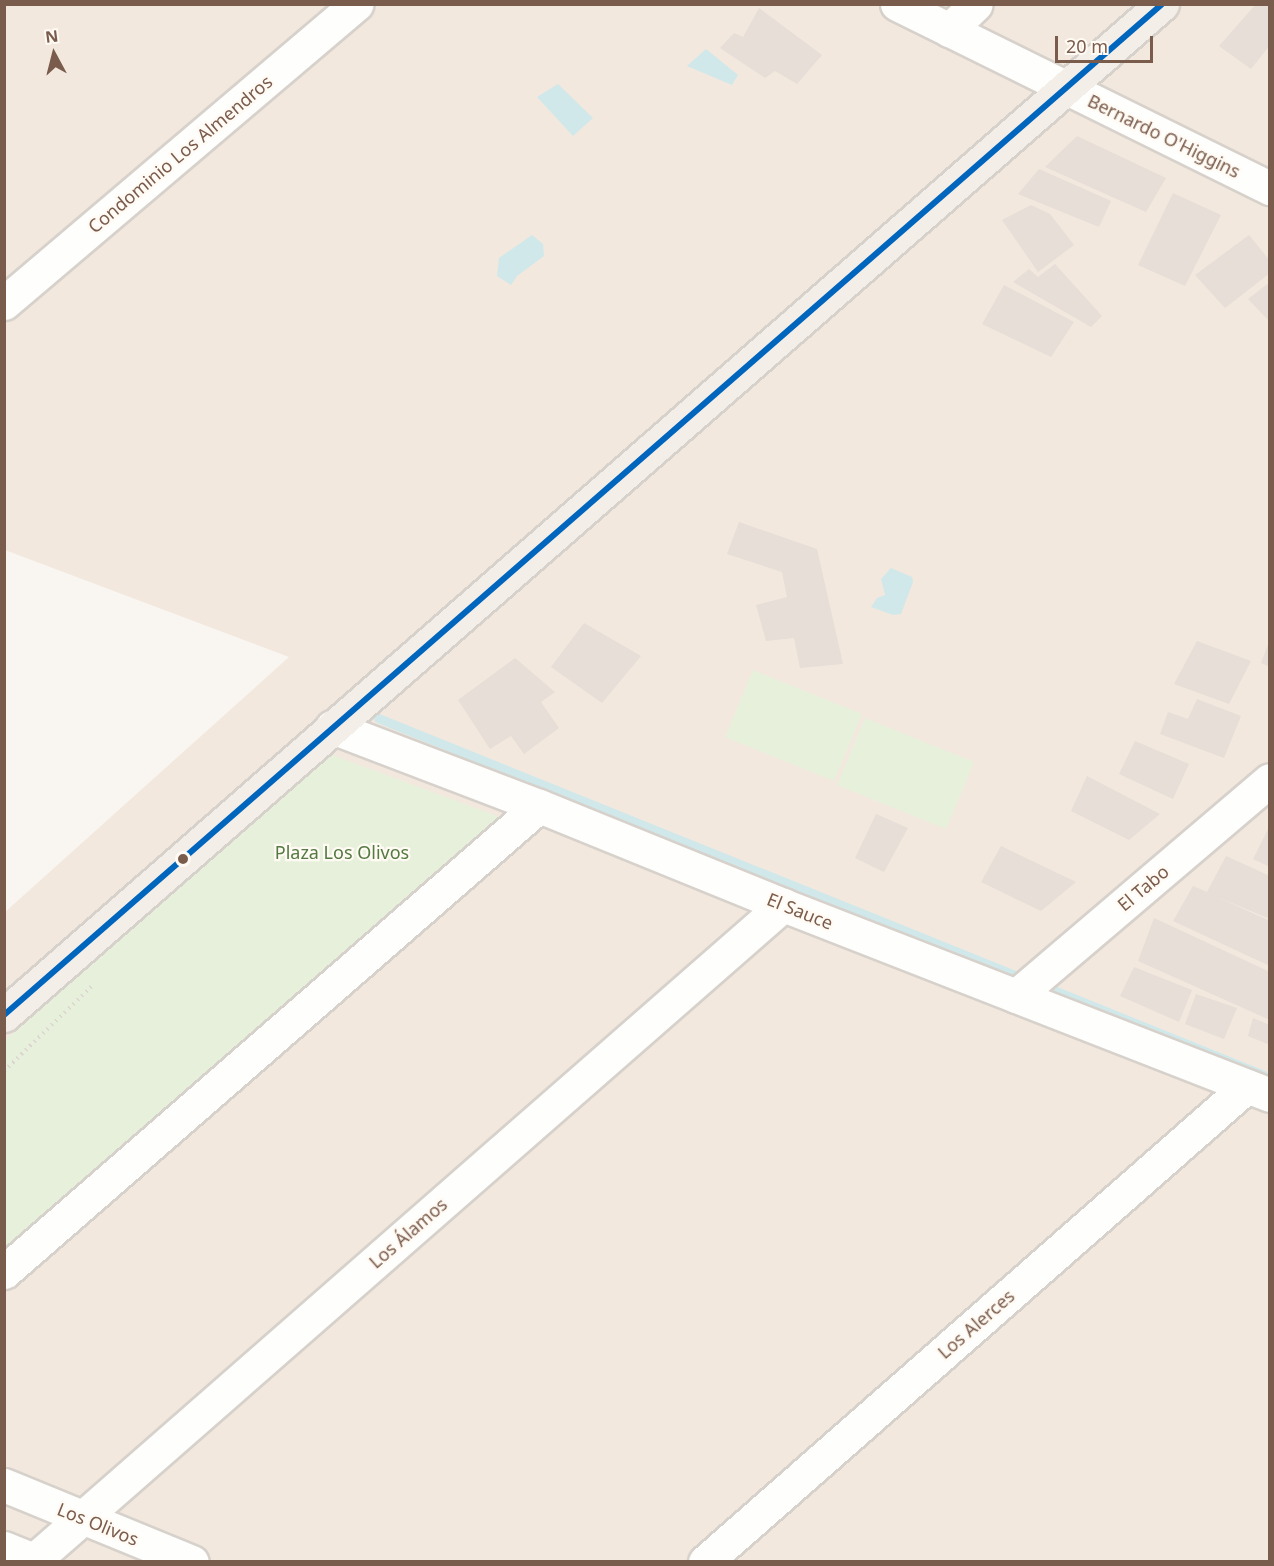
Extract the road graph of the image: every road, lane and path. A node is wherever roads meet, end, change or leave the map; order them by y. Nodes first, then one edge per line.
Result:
1 (356, 4) edge
2 (897, 4) edge
3 (976, 4) edge
4 (1162, 4) edge
5 (949, 30) junction
6 (1065, 89) junction
7 (1269, 188) edge
8 (4, 303) edge
9 (332, 727) junction
10 (1269, 780) edge
11 (539, 806) junction
12 (783, 905) junction
13 (1016, 996) junction
14 (4, 1015) edge
15 (1258, 1090) edge
16 (4, 1272) edge
17 (4, 1485) edge
18 (82, 1517) junction
19 (4, 1548) edge
20 (35, 1561) edge
21 (192, 1562) edge
22 (705, 1562) edge

1 - 8 street, Condominio Los Almendros
2 - 5 street, Bernardo O'Higgins
3 - 5 street
4 - 6 main road
5 - 6 street, Bernardo O'Higgins
6 - 7 street, Bernardo O'Higgins
6 - 9 main road
9 - 11 street, El Sauce
9 - 14 main road
10 - 13 street, El Tabo
11 - 12 street, El Sauce
11 - 16 street
12 - 13 street, El Sauce
12 - 18 street, Los Álamos
13 - 15 street, El Sauce
15 - 22 street, Los Alerces
17 - 18 street, Los Olivos
18 - 20 street, Los Álamos
18 - 21 street, Los Olivos
19 - 20 street

